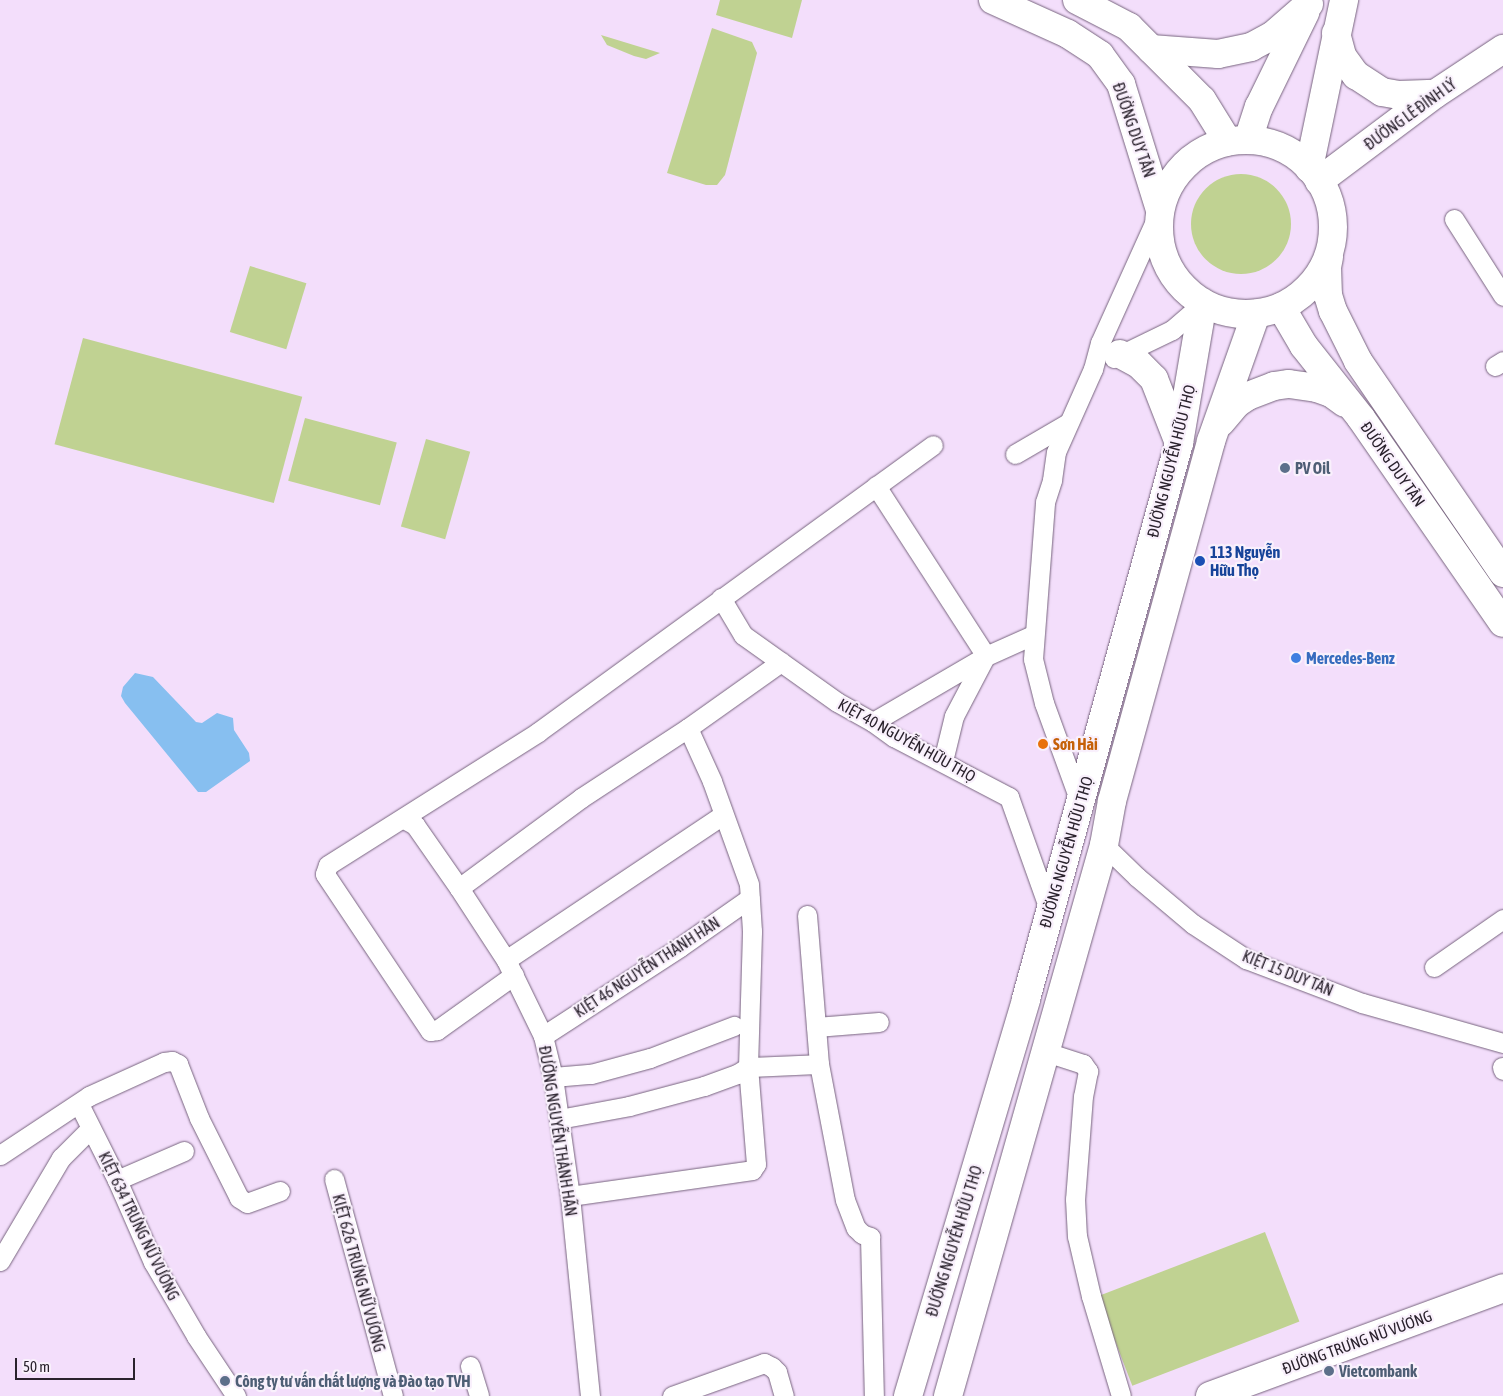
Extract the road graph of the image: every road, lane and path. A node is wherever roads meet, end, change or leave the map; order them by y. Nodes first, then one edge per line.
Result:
1 (993, 0) edge
2 (1077, 0) edge
3 (1344, 0) edge
4 (1310, 2) edge
5 (1128, 27) junction
6 (1336, 33) junction
7 (1151, 49) junction
8 (1503, 49) edge
9 (1100, 55) junction
10 (1435, 94) junction
11 (1238, 141) junction
12 (1314, 174) junction
13 (1160, 210) junction
14 (1454, 219) dead end
15 (1332, 243) junction
16 (1503, 296) edge
17 (1203, 303) junction
18 (1269, 310) junction
19 (1120, 354) junction
20 (1093, 369) junction
21 (1361, 418) junction
22 (1068, 423) junction
23 (1211, 441) junction
24 (1179, 443) junction
25 (933, 445) dead end
26 (1015, 454) dead end
27 (876, 486) junction
28 (1503, 573) edge
29 (722, 598) junction
30 (1503, 623) edge
31 (1033, 635) junction
32 (986, 656) junction
33 (781, 662) junction
34 (873, 722) junction
35 (688, 728) junction
36 (943, 761) junction
37 (1081, 803) junction
38 (723, 815) junction
39 (404, 819) junction
40 (1104, 845) junction
41 (459, 888) junction
42 (750, 898) junction
43 (1050, 912) junction
44 (807, 915) dead end
45 (1503, 919) edge
46 (510, 967) junction
47 (1434, 967) dead end
48 (879, 1022) dead end
49 (734, 1026) dead end
50 (816, 1027) junction
51 (543, 1036) junction
52 (1503, 1043) edge
53 (1046, 1052) junction
54 (819, 1064) junction
55 (748, 1068) junction
56 (554, 1077) junction
57 (79, 1104) junction
58 (560, 1119) junction
59 (91, 1128) junction
60 (184, 1151) dead end
61 (0, 1155) edge
62 (334, 1179) dead end
63 (117, 1180) junction
64 (280, 1191) dead end
65 (570, 1196) junction
66 (0, 1261) edge
67 (1503, 1288) edge
68 (470, 1366) dead end
69 (236, 1396) edge
70 (393, 1396) edge
71 (479, 1396) edge
72 (590, 1396) edge
73 (672, 1396) edge
74 (784, 1396) edge
75 (874, 1396) edge
76 (908, 1396) edge
77 (948, 1396) edge
78 (1121, 1396) edge
79 (1210, 1396) edge

1 - 9 main road, ĐƯỜNG DUY TÂN
2 - 5 main road
3 - 6 main road
4 - 7 main road
4 - 11 main road
5 - 7 main road
5 - 9 main road
6 - 10 main road
6 - 12 main road
7 - 11 main road
8 - 10 main road, ĐƯỜNG LÊ ĐÌNH LÝ
9 - 13 main road, ĐƯỜNG DUY TÂN
10 - 12 main road, ĐƯỜNG LÊ ĐÌNH LÝ
11 - 12 main road
11 - 13 main road
12 - 15 main road
13 - 17 main road
13 - 20 street
14 - 16 street
15 - 18 main road
15 - 28 main road, ĐƯỜNG DUY TÂN
17 - 18 main road
17 - 19 street
17 - 24 main road, ĐƯỜNG NGUYỄN HỮU THỌ
18 - 21 main road, ĐƯỜNG DUY TÂN
18 - 23 main road, ĐƯỜNG NGUYỄN HỮU THỌ
19 - 20 street
19 - 24 main road
20 - 22 street
21 - 23 main road
21 - 30 main road, ĐƯỜNG DUY TÂN
22 - 26 street
22 - 31 street
23 - 40 main road, ĐƯỜNG NGUYỄN HỮU THỌ
24 - 37 main road, ĐƯỜNG NGUYỄN HỮU THỌ
25 - 27 street
27 - 29 street
27 - 32 street
29 - 33 street, KIỆT 40 NGUYỄN HỮU THỌ
29 - 39 street
31 - 32 street
31 - 37 street
32 - 34 street
32 - 36 street
33 - 34 street, KIỆT 40 NGUYỄN HỮU THỌ
33 - 35 street
34 - 36 street, KIỆT 40 NGUYỄN HỮU THỌ
35 - 38 street
35 - 41 street
36 - 43 street, KIỆT 40 NGUYỄN HỮU THỌ
37 - 43 main road, ĐƯỜNG NGUYỄN HỮU THỌ
38 - 42 street
38 - 46 street
39 - 41 street, ĐƯỜNG NGUYỄN THÀNH HÃN
39 - 46 street
40 - 52 street, KIỆT 15 DUY TÂN
40 - 53 main road, ĐƯỜNG NGUYỄN HỮU THỌ
41 - 46 street, ĐƯỜNG NGUYỄN THÀNH HÃN
42 - 51 street, KIỆT 46 NGUYỄN THÀNH HÂN
42 - 55 street
43 - 76 main road, ĐƯỜNG NGUYỄN HỮU THỌ
44 - 50 street
45 - 47 street
46 - 51 street, ĐƯỜNG NGUYỄN THÀNH HÃN
48 - 50 street
49 - 56 street
50 - 54 street
51 - 56 street, ĐƯỜNG NGUYỄN THÀNH HÃN
53 - 77 main road, ĐƯỜNG NGUYỄN HỮU THỌ
53 - 78 street
54 - 55 street
54 - 75 street
55 - 58 street
55 - 65 street
56 - 58 street, ĐƯỜNG NGUYỄN THÀNH HÃN
57 - 59 street, KIỆT 634 TRƯNG NỮ VƯƠNG
57 - 61 street
57 - 64 street
58 - 65 street, ĐƯỜNG NGUYỄN THÀNH HÃN
59 - 63 street, KIỆT 634 TRƯNG NỮ VƯƠNG
59 - 66 street
60 - 63 street
62 - 70 street, KIỆT 626 TRƯNG NỮ VƯƠNG
63 - 69 street, KIỆT 634 TRƯNG NỮ VƯƠNG
65 - 72 street, ĐƯỜNG NGUYỄN THÀNH HÃN
67 - 79 main road, ĐƯỜNG TRƯNG NỮ VƯƠNG
68 - 71 street
73 - 74 street

